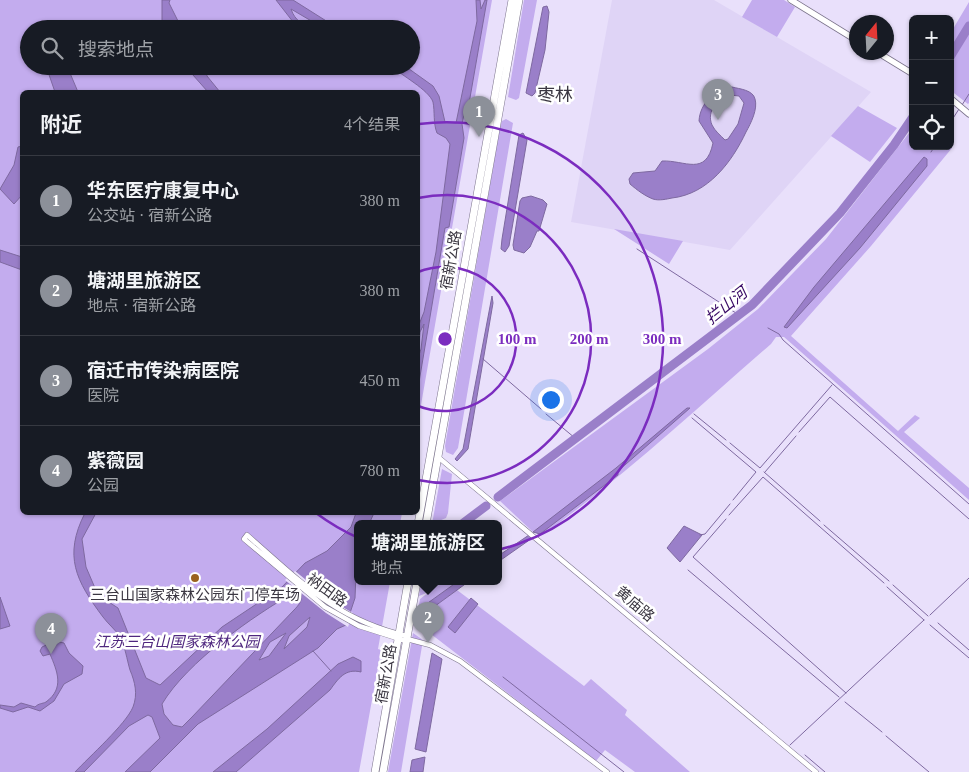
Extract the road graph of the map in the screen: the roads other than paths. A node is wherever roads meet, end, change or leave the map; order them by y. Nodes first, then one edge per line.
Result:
1 (512, 0) edge
2 (519, 0) edge
3 (791, 0) edge
4 (849, 36) edge
5 (891, 60) edge
6 (909, 71) edge
7 (954, 101) edge
8 (969, 114) edge
9 (438, 457) junction
10 (420, 513) edge
11 (427, 520) edge
12 (246, 537) dead end
13 (408, 585) edge
14 (416, 585) edge
15 (399, 636) junction
16 (407, 639) junction
17 (375, 772) edge
18 (383, 772) edge
19 (607, 772) edge
20 (816, 772) edge

1 - 10 highway, 宿新公路
2 - 9 highway, 宿新公路
3 - 4 street
5 - 6 street
7 - 8 street
9 - 11 highway, 宿新公路
9 - 20 street, 黄庙路
12 - 15 street, 衲田路
13 - 15 highway, 宿新公路
14 - 16 highway, 宿新公路
15 - 16 street, 衲田路
15 - 17 highway, 宿新公路
16 - 18 highway, 宿新公路
16 - 19 street, 衲田路

